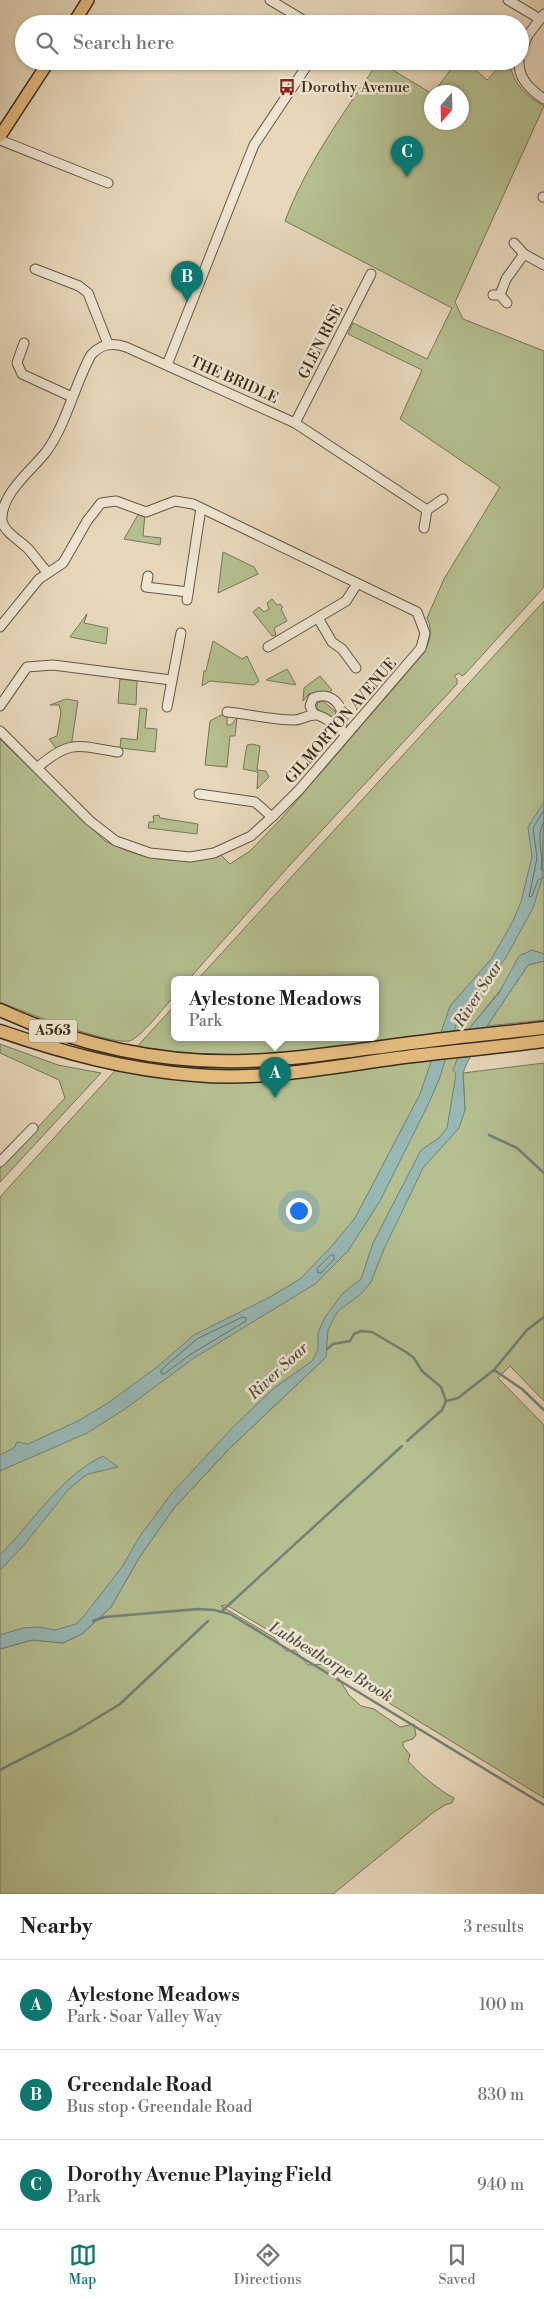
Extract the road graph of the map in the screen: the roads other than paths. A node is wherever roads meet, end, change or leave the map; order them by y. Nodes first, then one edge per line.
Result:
1 (88, 0) edge
2 (270, 0) edge
3 (508, 0) edge
4 (79, 15) edge
5 (295, 15) edge
6 (542, 16) edge
7 (529, 34) edge
8 (42, 70) edge
9 (304, 70) edge
10 (520, 70) edge
11 (544, 99) edge
12 (0, 136) edge
13 (0, 140) edge
14 (108, 183) dead end
15 (514, 243) dead end
16 (524, 254) junction
17 (544, 265) edge
18 (35, 269) dead end
19 (371, 274) dead end
20 (507, 303) dead end
21 (24, 343) dead end
22 (108, 344) junction
23 (167, 366) junction
24 (72, 397) junction
25 (295, 423) junction
26 (443, 499) dead end
27 (201, 508) junction
28 (427, 510) junction
29 (424, 528) dead end
30 (47, 572) junction
31 (148, 576) dead end
32 (357, 584) junction
33 (318, 618) junction
34 (0, 627) edge
35 (181, 633) dead end
36 (268, 647) dead end
37 (356, 668) dead end
38 (171, 680) junction
39 (0, 706) edge
40 (168, 708) dead end
41 (227, 712) dead end
42 (314, 715) junction
43 (0, 731) edge
44 (343, 732) junction
45 (118, 752) dead end
46 (38, 768) junction
47 (199, 794) dead end
48 (272, 817) junction
49 (0, 1010) edge
50 (544, 1028) edge
51 (0, 1031) edge
52 (544, 1042) edge
53 (32, 1128) dead end
54 (0, 1162) edge

1 - 4 main road
2 - 5 street
3 - 6 street
6 - 7 street
8 - 12 main road
9 - 23 street
10 - 11 street
13 - 14 street
15 - 16 street
16 - 17 street
16 - 20 street
18 - 22 street
19 - 25 street, GLEN RISE
21 - 24 street
22 - 23 street, THE BRIDLE
22 - 24 street
23 - 25 street, THE BRIDLE
24 - 30 street
25 - 28 street, THE BRIDLE
26 - 28 street
27 - 30 street, GILMORTON AVENUE
27 - 31 street
27 - 32 street, GILMORTON AVENUE
28 - 29 street
30 - 34 street
32 - 33 street
32 - 44 street, GILMORTON AVENUE
33 - 36 street
33 - 37 street
35 - 38 street
38 - 39 street
38 - 40 street
41 - 42 street
42 - 44 street
42 - 44 street
43 - 46 street, GILMORTON AVENUE
44 - 48 street, GILMORTON AVENUE
45 - 46 street
46 - 48 street, GILMORTON AVENUE
47 - 48 street
49 - 50 highway, A563
51 - 52 highway, A563
53 - 54 street

